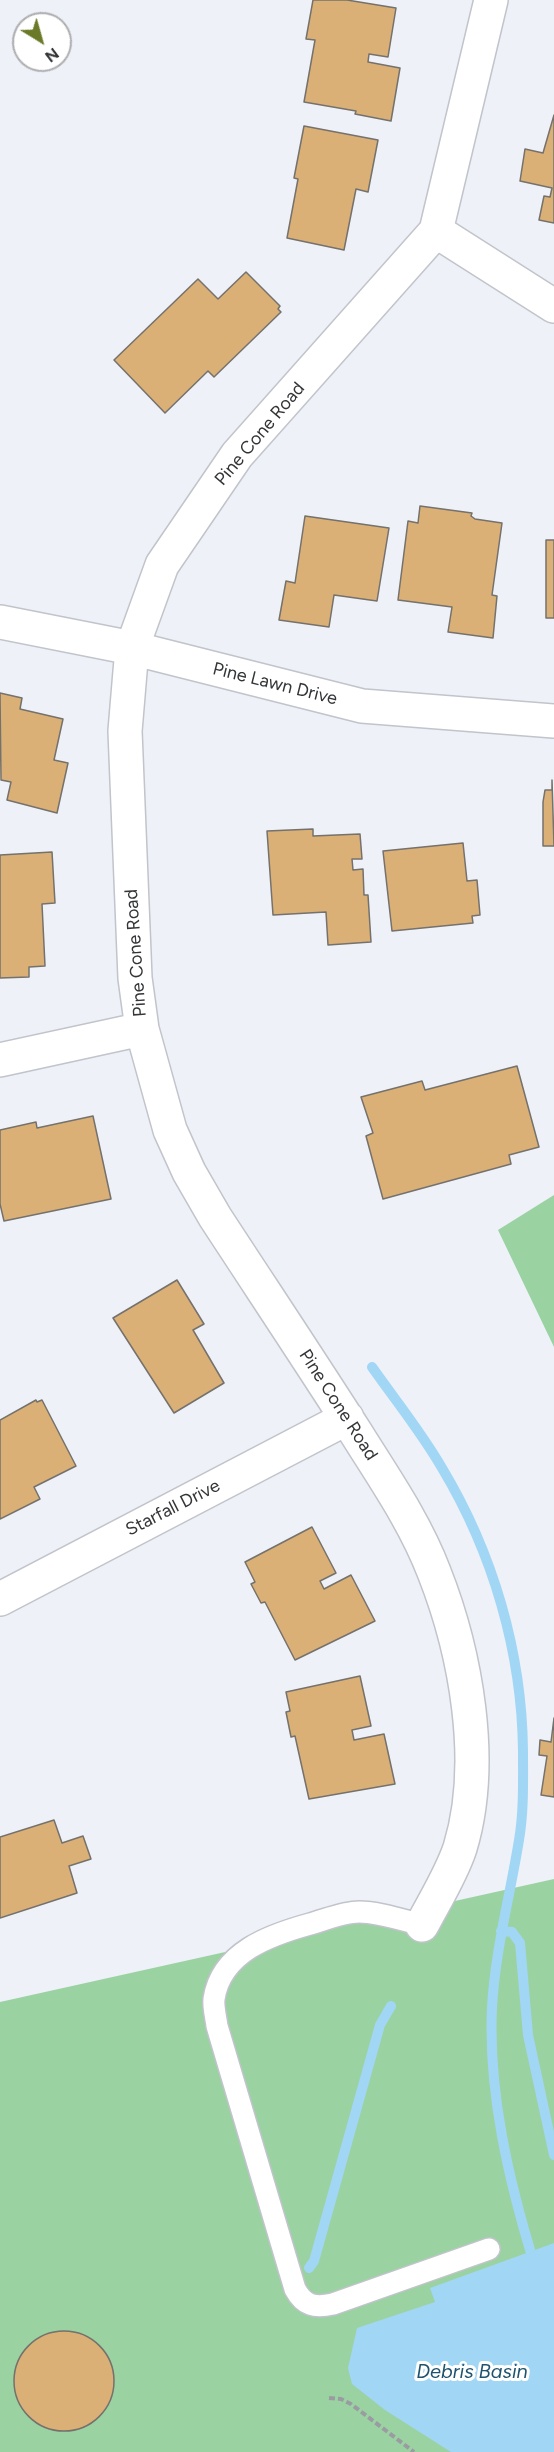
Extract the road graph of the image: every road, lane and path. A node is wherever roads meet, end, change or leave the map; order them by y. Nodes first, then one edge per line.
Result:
1 (491, 0) edge
2 (436, 231) junction
3 (554, 306) edge
4 (0, 622) edge
5 (132, 648) junction
6 (554, 721) edge
7 (142, 1029) junction
8 (0, 1060) edge
9 (347, 1418) junction
10 (0, 1599) edge
11 (422, 1925) joint
12 (489, 2249) dead end
13 (329, 2398) dead end
14 (414, 2452) edge

1 - 2 street, Pine Cone Road
2 - 3 street
2 - 5 street, Pine Cone Road
4 - 5 street, Pine Lawn Drive
5 - 6 street, Pine Lawn Drive
5 - 7 street, Pine Cone Road
7 - 8 street
7 - 9 street, Pine Cone Road
9 - 10 street, Starfall Drive
9 - 11 street, Pine Cone Road
11 - 12 lane
13 - 14 path

